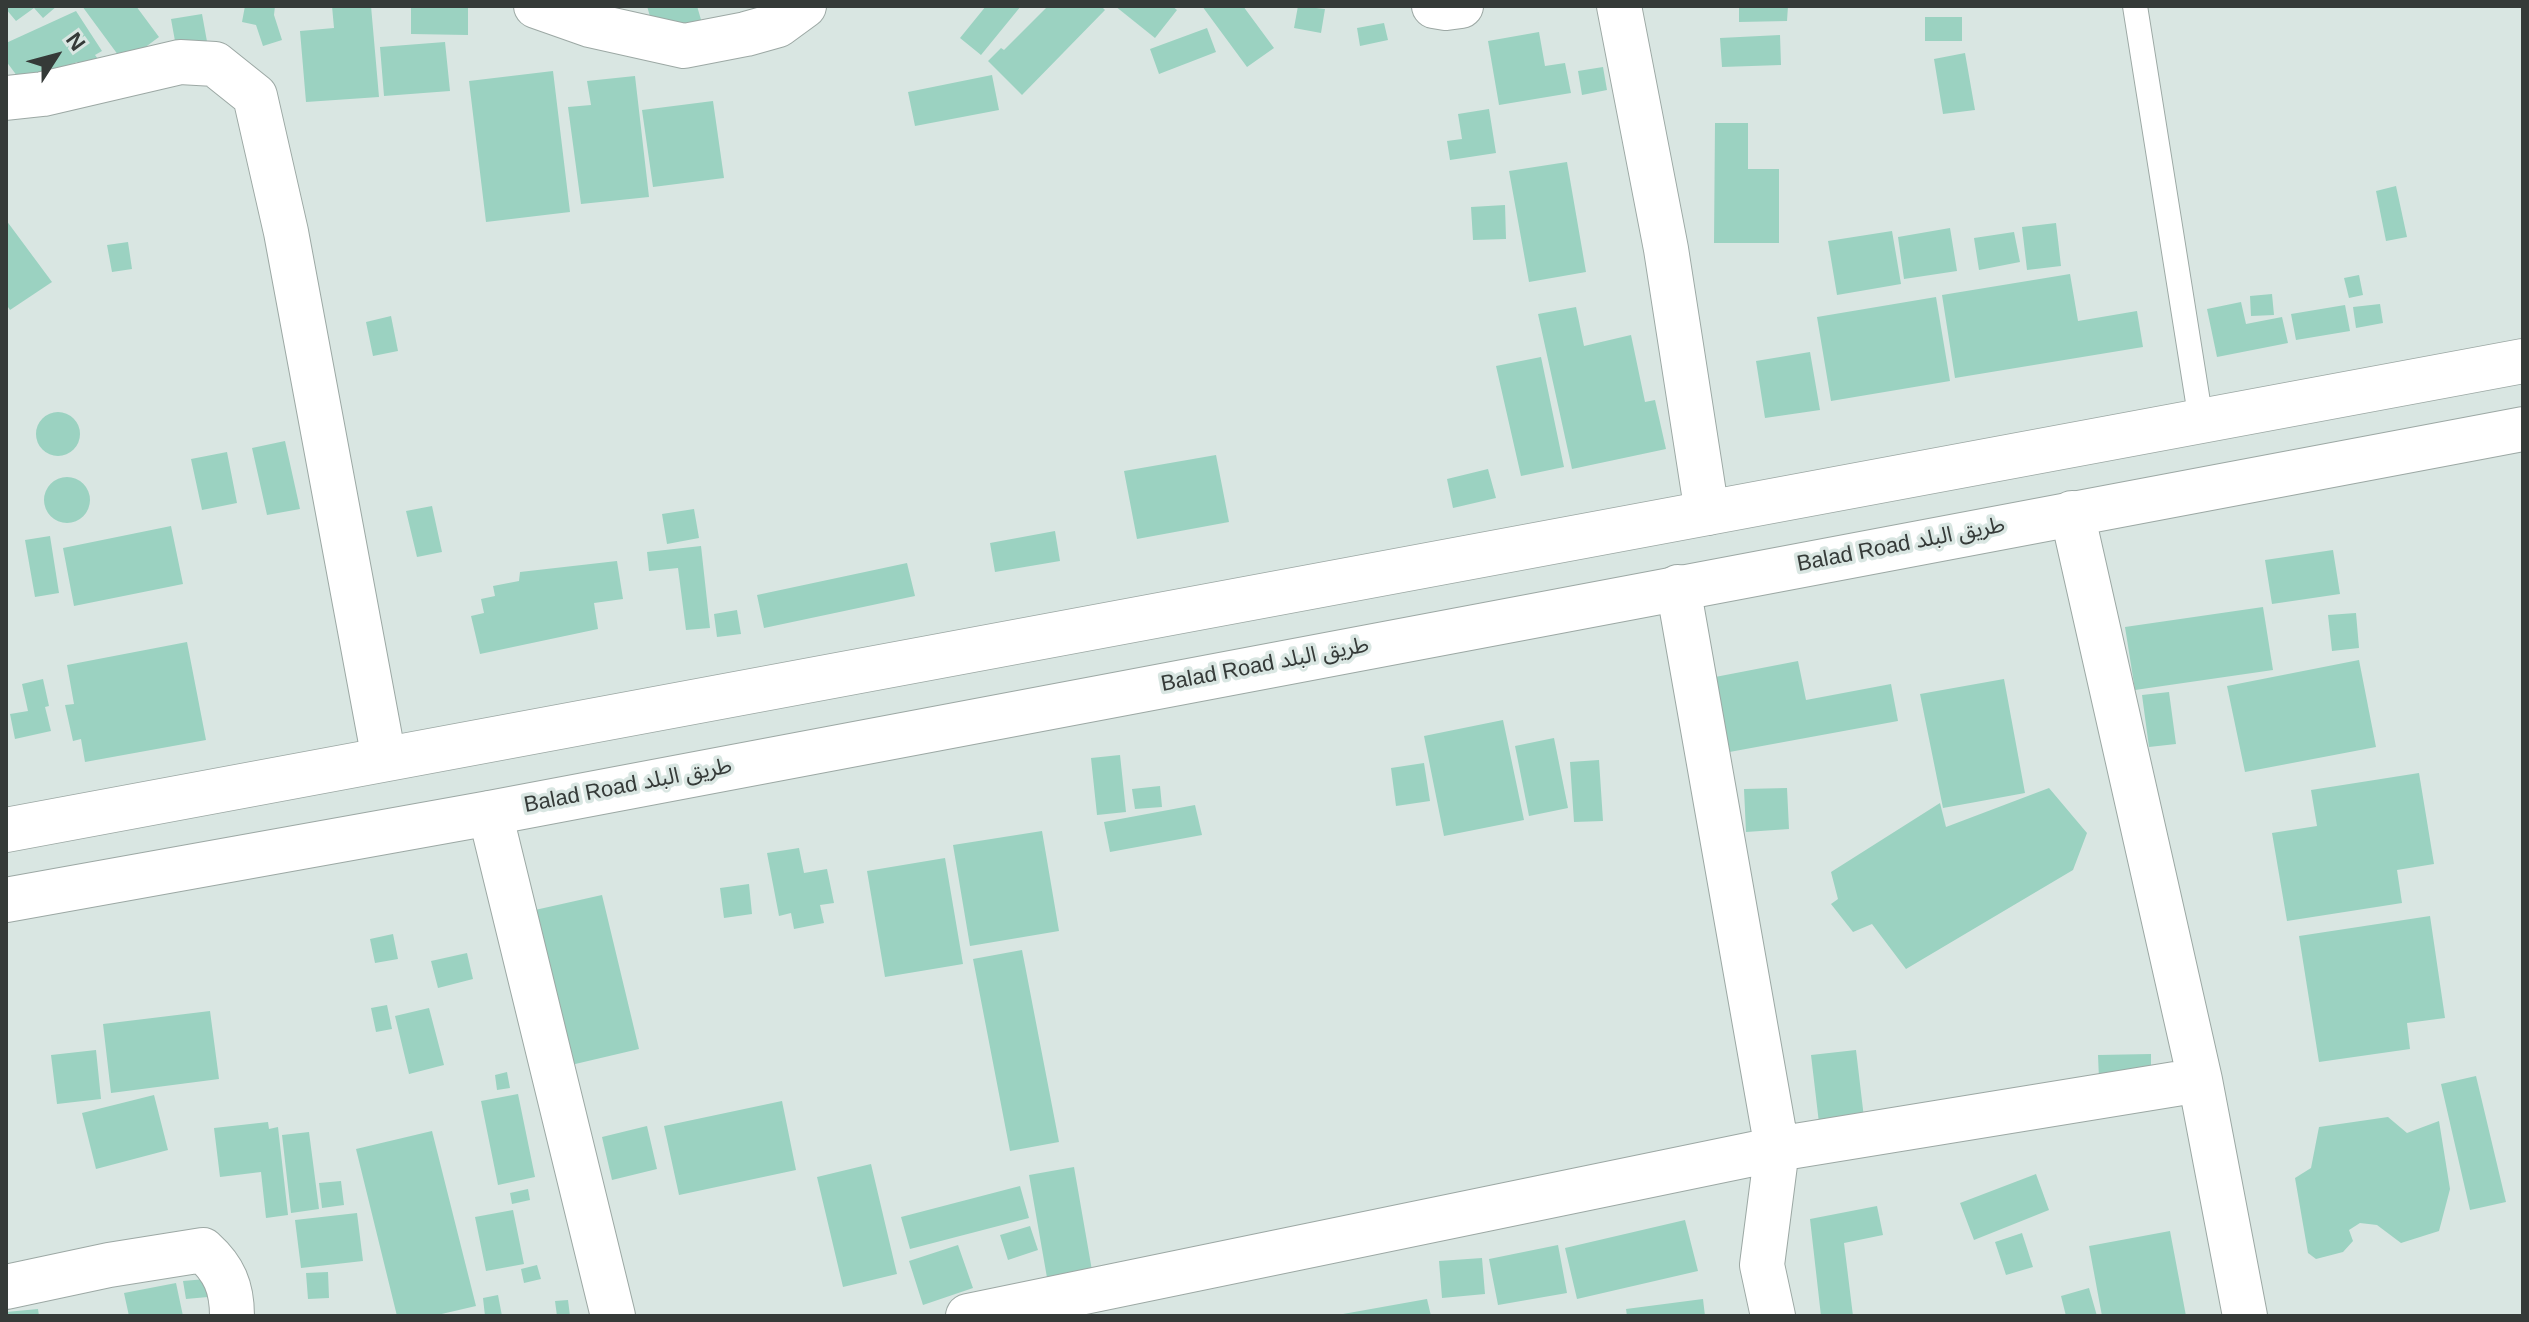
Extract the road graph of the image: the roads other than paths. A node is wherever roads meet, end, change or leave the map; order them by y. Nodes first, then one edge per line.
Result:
1 (536, 6) edge
2 (804, 6) edge
3 (1434, 6) edge
4 (1461, 6) edge
5 (1620, 6) edge
6 (2135, 6) edge
7 (6, 98) edge
8 (2523, 361) edge
9 (2201, 421) junction
10 (2523, 429) edge
11 (1707, 513) junction
12 (2072, 513) junction
13 (1678, 587) junction
14 (384, 759) junction
15 (490, 813) junction
16 (6, 830) edge
17 (6, 900) edge
18 (2200, 1080) junction
19 (1777, 1149) junction
20 (6, 1287) edge
21 (232, 1316) edge
22 (613, 1316) edge
23 (968, 1316) edge
24 (1773, 1316) edge
25 (2245, 1316) edge

1 - 2 main road
3 - 4 main road
5 - 11 main road
6 - 9 lane
7 - 14 main road
8 - 9 main road
9 - 11 main road
10 - 12 main road, Balad Road طريق البلد
11 - 14 main road
12 - 13 main road, Balad Road طريق البلد
12 - 18 main road
13 - 15 main road, Balad Road طريق البلد
13 - 19 main road
14 - 16 main road
15 - 17 main road, Balad Road طريق البلد
15 - 22 main road
18 - 19 main road
18 - 25 main road
19 - 23 main road
19 - 24 main road
20 - 21 main road

